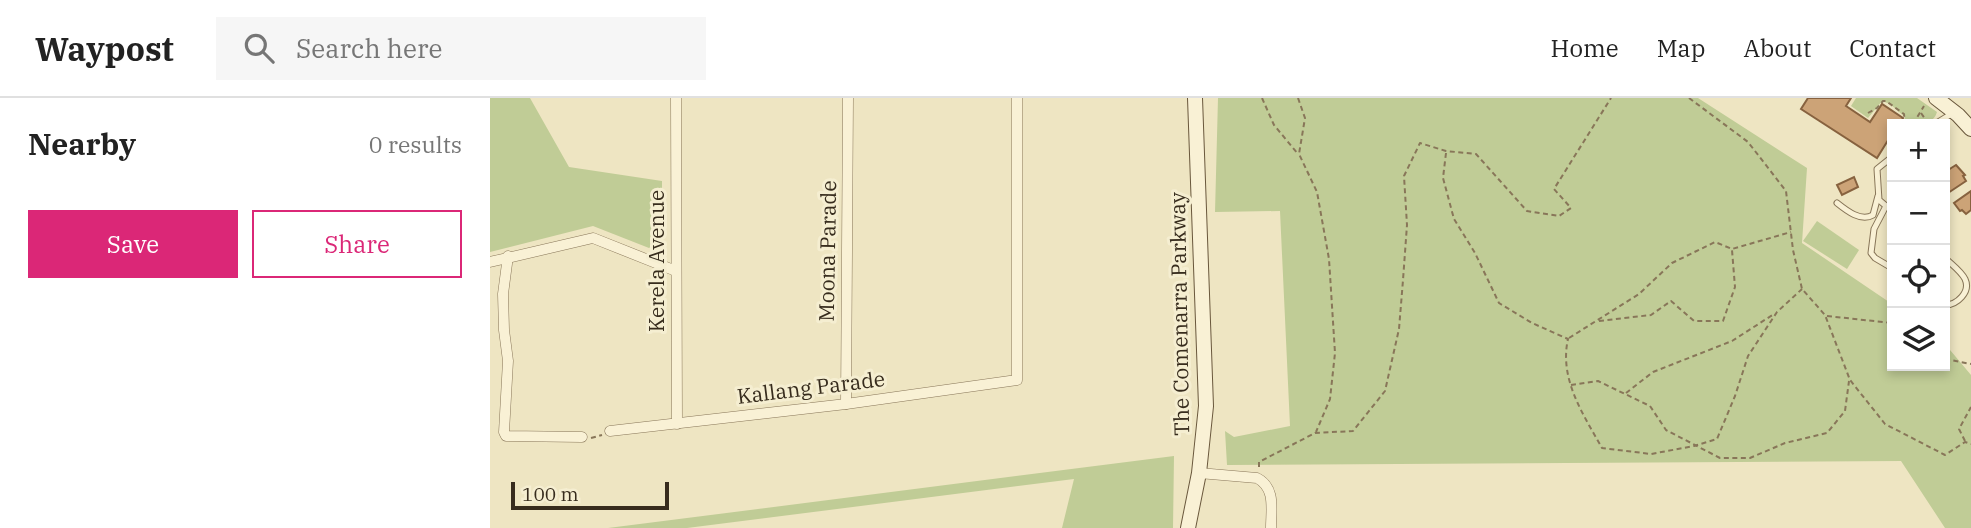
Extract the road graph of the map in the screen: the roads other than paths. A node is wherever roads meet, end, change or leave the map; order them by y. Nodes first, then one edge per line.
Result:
1 (676, 98) edge
2 (848, 98) edge
3 (1017, 98) edge
4 (1195, 98) edge
5 (1930, 102) edge
6 (1955, 112) junction
7 (1943, 119) edge
8 (1971, 129) edge
9 (1887, 161) edge
10 (1878, 196) junction
11 (1837, 203) dead end
12 (1886, 206) joint
13 (508, 256) junction
14 (490, 262) edge
15 (1950, 263) edge
16 (1887, 265) edge
17 (676, 271) junction
18 (1950, 305) edge
19 (846, 404) junction
20 (677, 424) junction
21 (610, 431) road end
22 (582, 437) road end
23 (1199, 473) junction
24 (1188, 528) edge
25 (1271, 528) edge

1 - 17 street, Kerela Avenue
2 - 19 street, Moona Parade
3 - 19 street, Kallang Parade
4 - 23 main road, The Comenarra Parkway
5 - 6 main road
6 - 7 lane
6 - 8 main road
9 - 10 lane
10 - 11 lane
10 - 12 lane
12 - 16 lane
13 - 14 street
13 - 17 street
13 - 22 street
15 - 18 lane
17 - 20 street, Kerela Avenue
19 - 20 street, Kallang Parade
20 - 21 street, Kallang Parade
23 - 24 main road, The Comenarra Parkway
23 - 25 street

